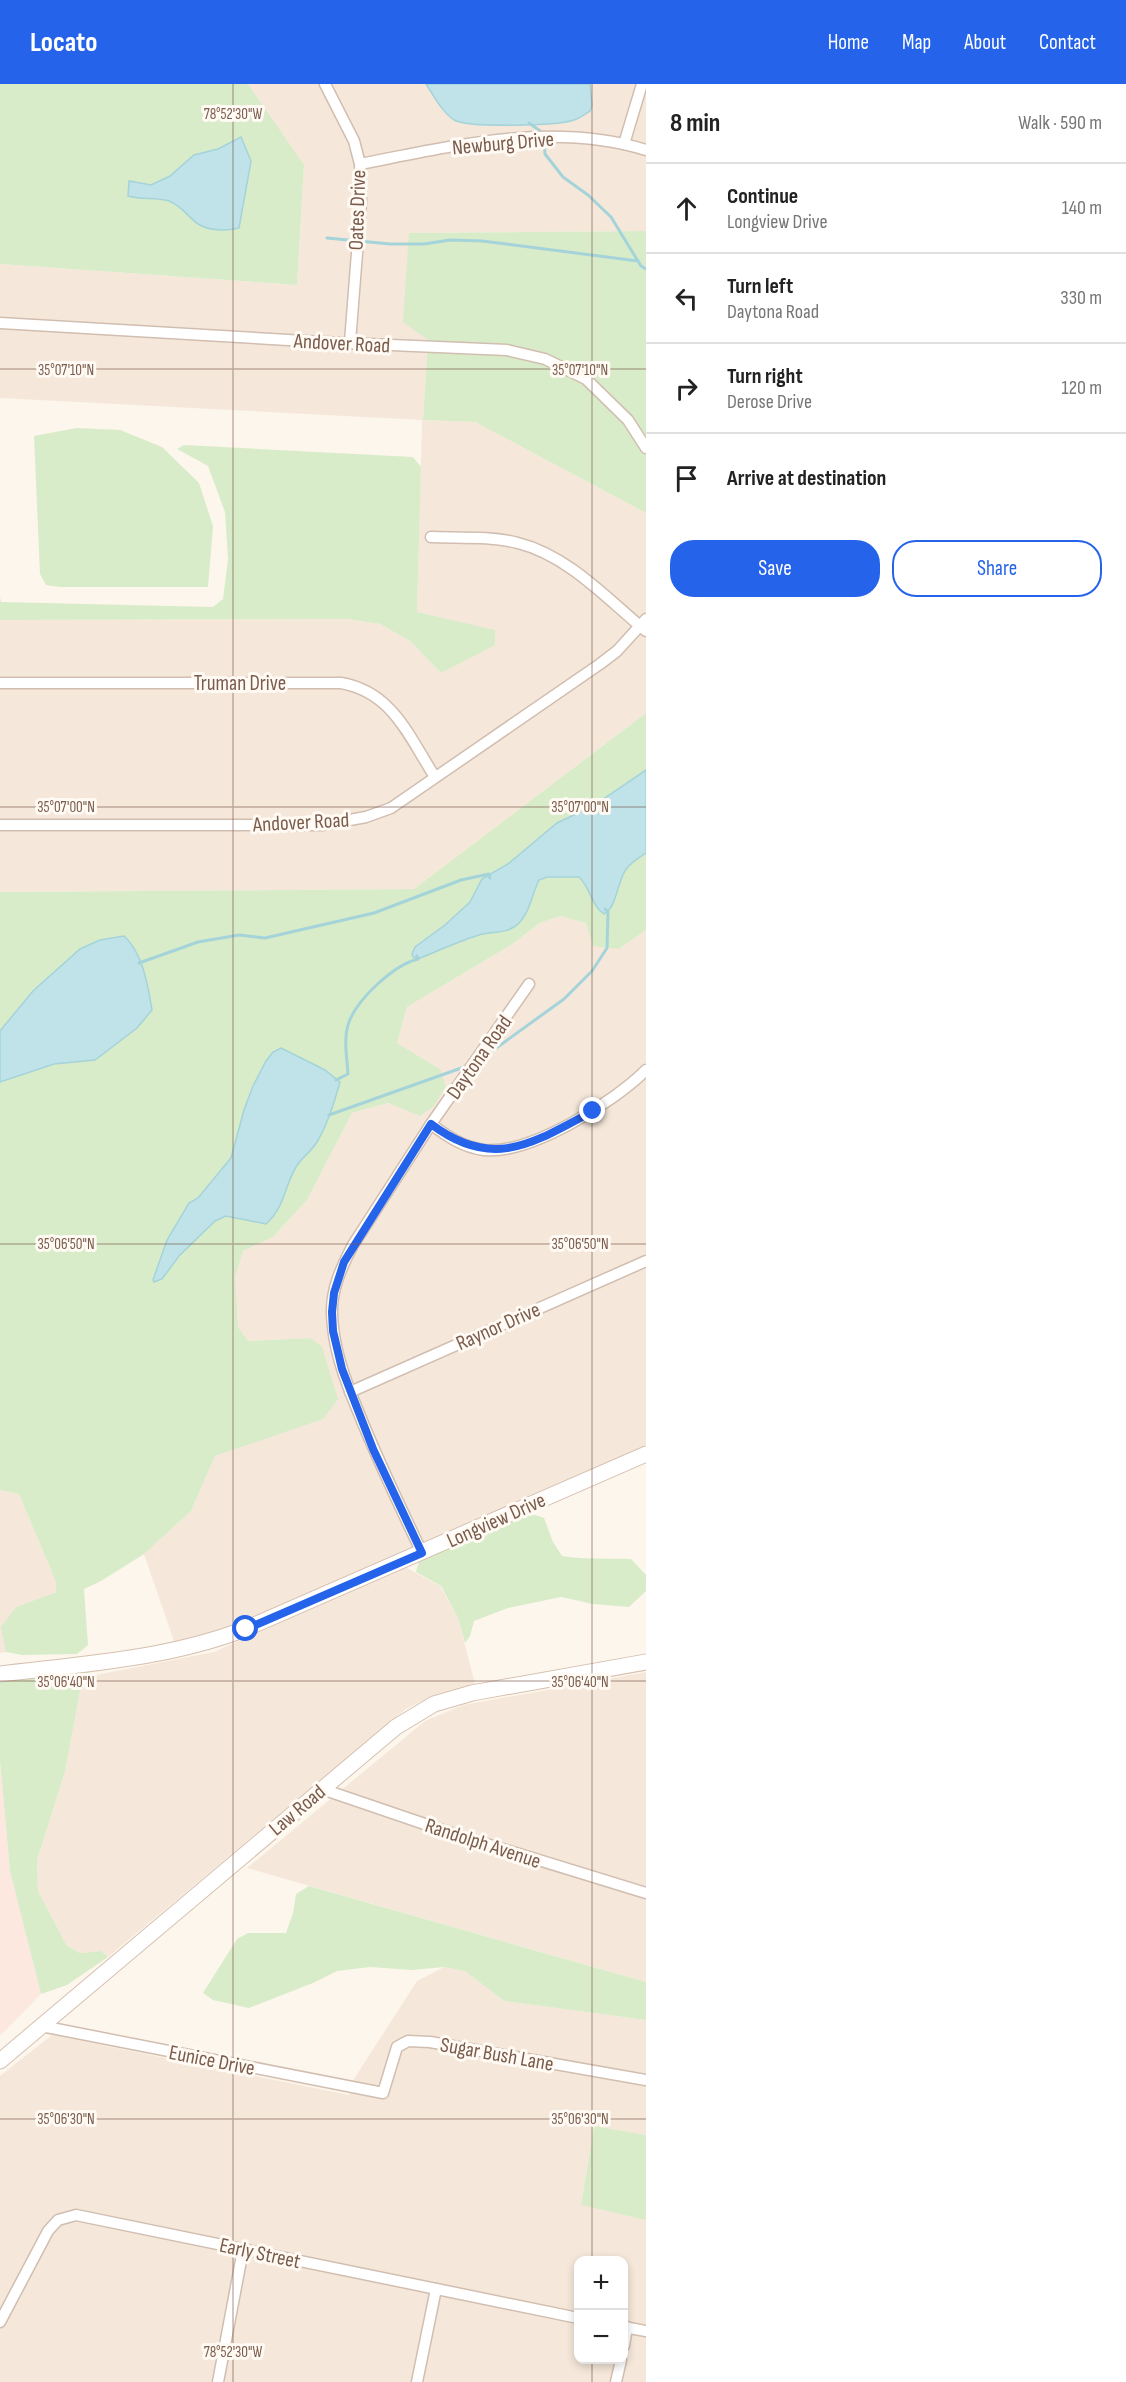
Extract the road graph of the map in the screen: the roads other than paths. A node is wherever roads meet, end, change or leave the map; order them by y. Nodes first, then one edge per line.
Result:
1 (325, 84) edge
2 (642, 84) edge
3 (624, 144) junction
4 (646, 150) edge
5 (360, 164) junction
6 (0, 323) edge
7 (350, 342) junction
8 (646, 448) edge
9 (431, 537) dead end
10 (644, 625) edge
11 (0, 684) edge
12 (435, 777) junction
13 (0, 825) edge
14 (529, 984) dead end
15 (646, 1070) edge
16 (431, 1124) junction
17 (646, 1261) edge
18 (350, 1392) junction
19 (646, 1454) edge
20 (422, 1553) junction
21 (646, 1662) edge
22 (0, 1674) edge
23 (322, 1789) junction
24 (646, 1893) edge
25 (41, 2026) junction
26 (0, 2061) edge
27 (646, 2067) edge
28 (646, 2080) edge
29 (383, 2093) joint
30 (243, 2250) junction
31 (436, 2289) junction
32 (574, 2317) edge
33 (0, 2322) edge
34 (628, 2328) edge
35 (646, 2331) edge
36 (620, 2364) edge
37 (218, 2382) edge
38 (417, 2382) edge
39 (616, 2382) edge

1 - 5 street, Oates Drive
2 - 3 street
3 - 4 street, Newburg Drive
3 - 5 street, Newburg Drive
5 - 7 street, Oates Drive
6 - 7 street, Andover Road
7 - 8 street, Andover Road
9 - 10 street
10 - 12 street, Andover Road
11 - 12 street, Truman Drive
12 - 13 street, Andover Road
14 - 16 street, Daytona Road
15 - 16 street
16 - 18 street, Daytona Road
17 - 18 street, Raynor Drive
18 - 20 street, Daytona Road
19 - 20 street, Longview Drive
20 - 22 street, Longview Drive
21 - 23 street, Law Road
23 - 24 street, Randolph Avenue
23 - 25 street, Law Road
25 - 26 street, Law Road
25 - 29 street, Eunice Drive
27 - 28 street, Sugar Bush Lane
28 - 29 street, Sugar Bush Lane
30 - 31 street, Early Street
30 - 33 street, Early Street
30 - 37 street
31 - 32 street, Early Street
31 - 38 street
34 - 35 street
36 - 39 street

